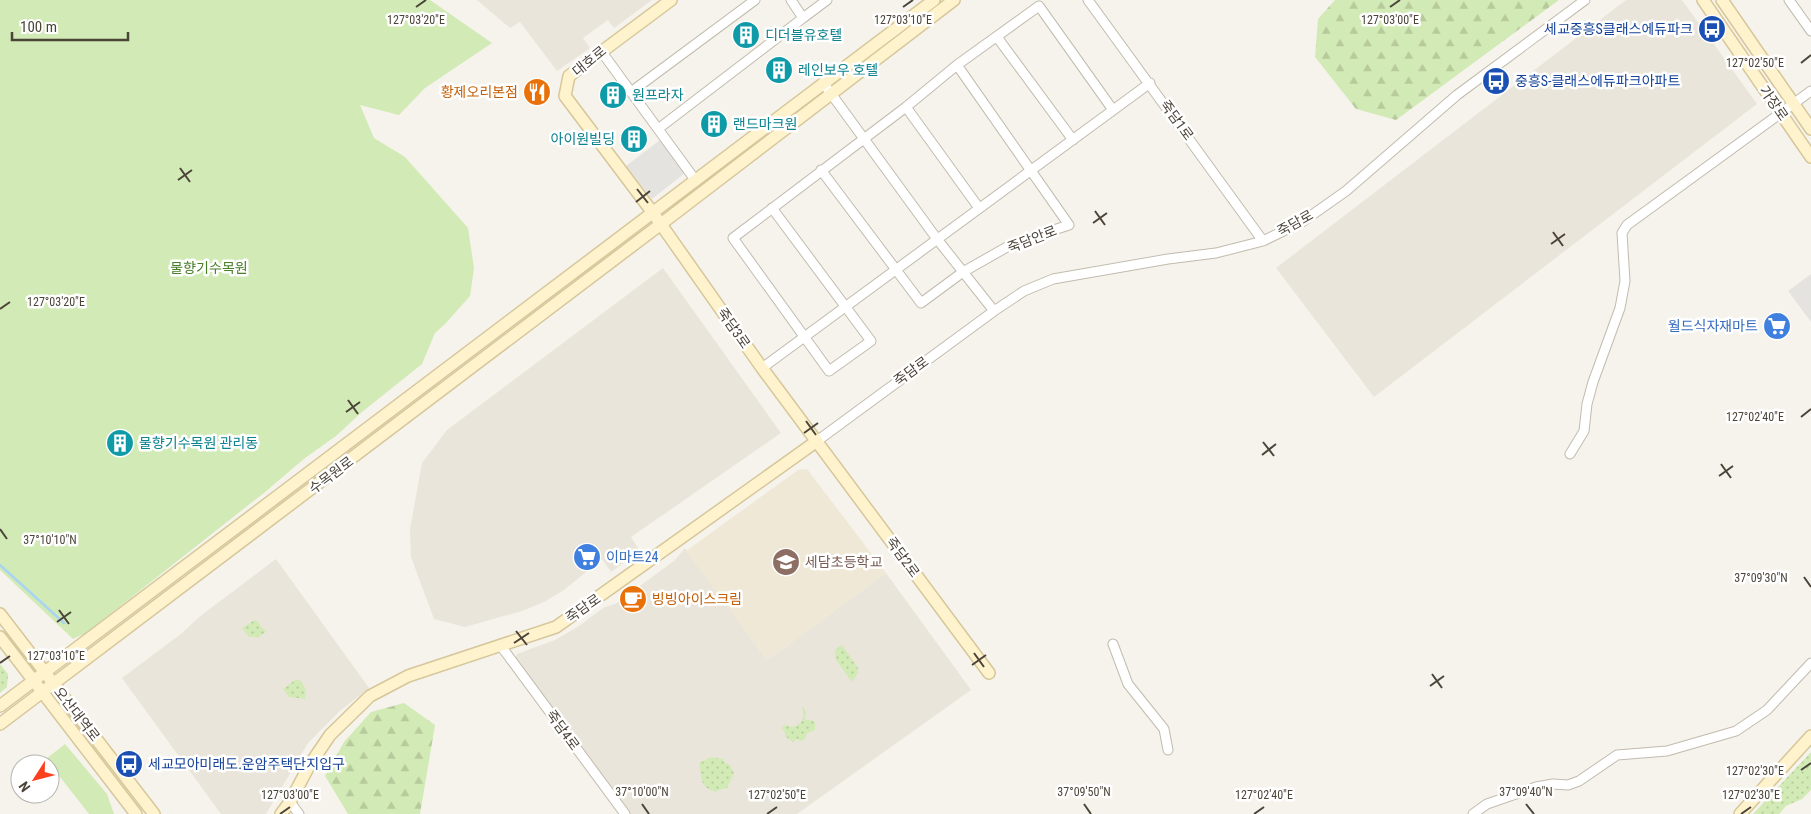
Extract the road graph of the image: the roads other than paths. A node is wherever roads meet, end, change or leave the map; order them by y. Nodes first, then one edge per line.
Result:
1 (671, 0) edge
2 (755, 0) edge
3 (791, 0) edge
4 (827, 0) edge
5 (934, 0) edge
6 (954, 0) edge
7 (1088, 0) edge
8 (1585, 0) edge
9 (1703, 0) edge
10 (1722, 0) edge
11 (1789, 0) edge
12 (803, 18) junction
13 (1811, 31) edge
14 (998, 36) junction
15 (601, 51) junction
16 (957, 65) junction
17 (1150, 83) junction
18 (824, 84) junction
19 (1811, 91) edge
20 (631, 92) junction
21 (831, 94) junction
22 (1794, 104) junction
23 (906, 107) junction
24 (1113, 110) junction
25 (1782, 114) junction
26 (1811, 128) edge
27 (658, 129) junction
28 (863, 138) junction
29 (1072, 140) junction
30 (1811, 157) edge
31 (821, 170) junction
32 (1032, 170) junction
33 (696, 181) junction
34 (772, 208) junction
35 (979, 208) junction
36 (654, 213) junction
37 (661, 224) junction
38 (938, 239) junction
39 (1263, 241) junction
40 (895, 270) junction
41 (963, 272) junction
42 (846, 306) junction
43 (994, 311) junction
44 (804, 336) junction
45 (762, 368) junction
46 (817, 441) junction
47 (1570, 454) dead end
48 (0, 614) edge
49 (0, 637) edge
50 (1114, 644) dead end
51 (501, 646) junction
52 (1811, 663) edge
53 (45, 673) junction
54 (989, 673) dead end
55 (34, 681) junction
56 (54, 684) junction
57 (43, 692) junction
58 (0, 706) edge
59 (0, 724) edge
60 (1811, 736) edge
61 (1168, 750) dead end
62 (290, 802) junction
63 (136, 814) edge
64 (154, 814) edge
65 (281, 814) edge
66 (299, 814) edge
67 (625, 814) edge
68 (1473, 814) edge
69 (1740, 814) edge

1 - 15 street, 대호로
2 - 20 street
3 - 12 street
4 - 12 street
5 - 18 street, 수목원로
6 - 21 street, 수목원로
7 - 17 street, 죽담1로
8 - 39 street, 죽담로
9 - 25 street, 가장로
10 - 22 street, 가장로
11 - 13 street
12 - 27 street
14 - 16 street
14 - 24 street
14 - 29 street
15 - 20 street
15 - 36 street, 대호로
16 - 23 street
16 - 32 street, 죽담안로
17 - 24 street
17 - 39 street, 죽담1로
18 - 21 street
18 - 33 street, 수목원로
19 - 22 street
20 - 27 street
21 - 28 street
21 - 37 street, 수목원로
22 - 25 street
22 - 26 street, 가장로
23 - 28 street
23 - 35 street
24 - 29 street
25 - 30 street, 가장로
25 - 47 street
27 - 33 street
28 - 31 street
28 - 38 street
29 - 32 street
31 - 34 street
31 - 40 street, 죽담안로
32 - 35 street
32 - 41 street, 죽담안로
33 - 36 street, 수목원로
34 - 42 street
34 - 44 street
35 - 38 street
36 - 37 street, 죽담3로
36 - 53 street, 수목원로
37 - 45 street, 죽담3로
37 - 56 street, 수목원로
38 - 40 street
38 - 41 street
39 - 43 street, 죽담로
40 - 41 street, 죽담안로
40 - 42 street
41 - 43 street
42 - 44 street
42 - 44 street
43 - 46 street, 죽담로
44 - 45 street
45 - 46 street, 죽담3로
46 - 51 street, 죽담로
46 - 54 street, 죽담2로
48 - 53 street, 오산대역로
49 - 55 street, 오산대역로
50 - 61 street
51 - 62 street, 죽담로
51 - 67 street, 죽담4로
52 - 68 street
53 - 55 street, 수목원로
53 - 56 street, 오산대역로
55 - 57 street, 오산대역로
55 - 58 street, 수목원로
56 - 57 street, 수목원로
56 - 64 street, 오산대역로
57 - 59 street, 수목원로
57 - 63 street, 오산대역로
60 - 69 street
62 - 65 street, 죽담로
62 - 66 street

